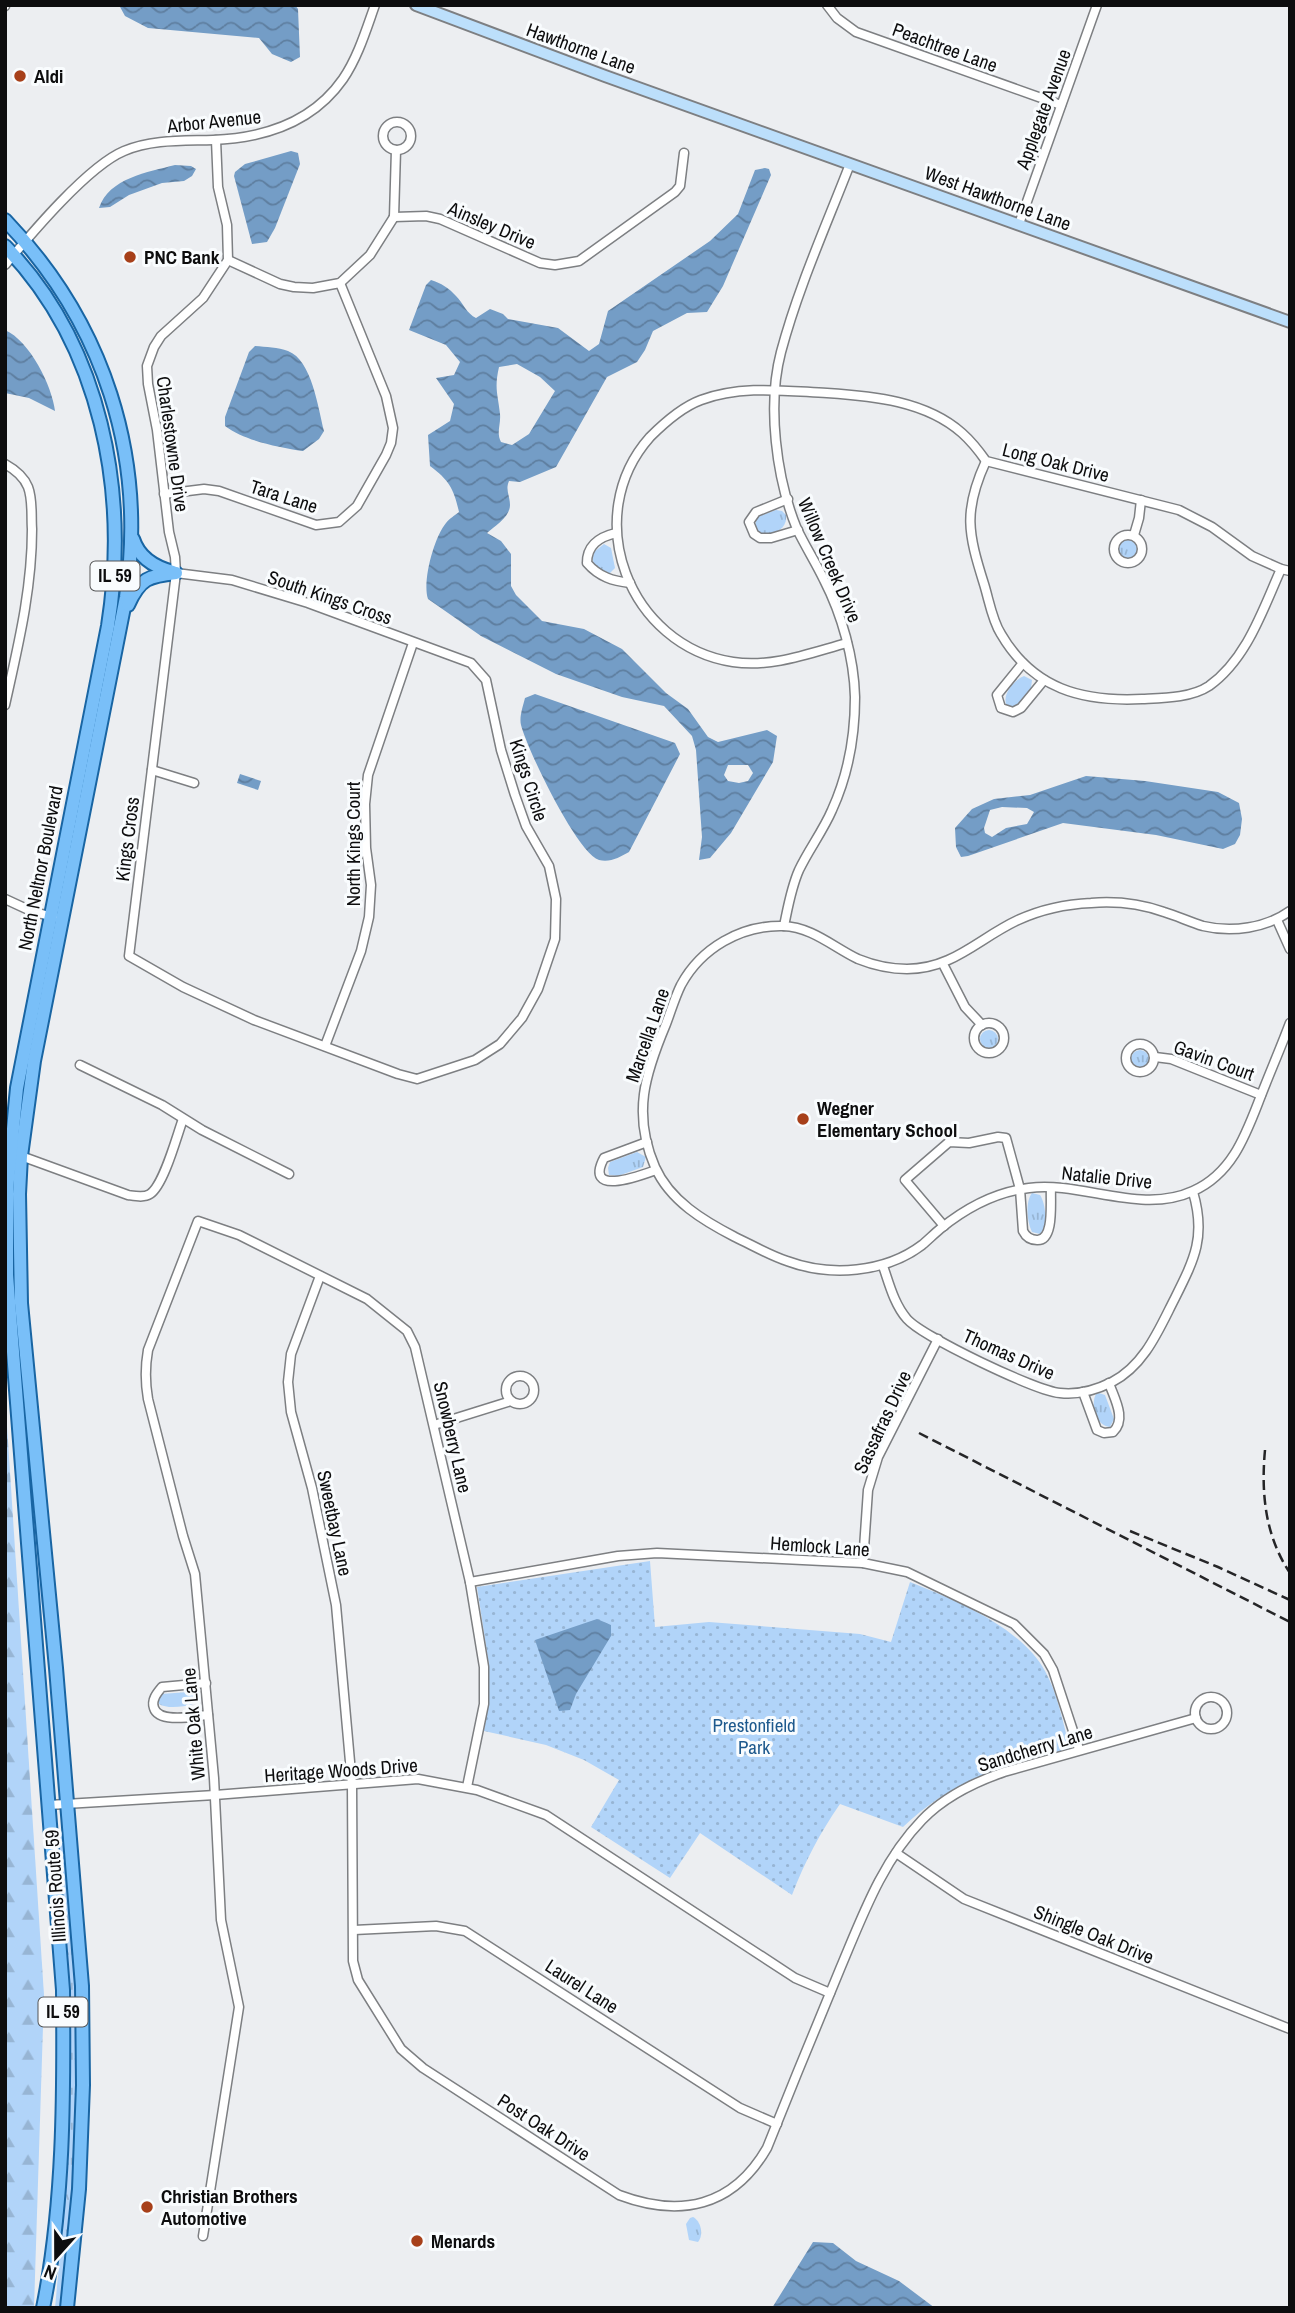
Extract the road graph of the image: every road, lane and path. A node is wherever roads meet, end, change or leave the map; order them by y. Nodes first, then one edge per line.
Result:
1 (375, 5) edge
2 (416, 5) edge
3 (827, 5) edge
4 (1097, 5) edge
5 (1061, 105) junction
6 (695, 108) joint
7 (216, 140) junction
8 (396, 150) dead end
9 (684, 153) dead end
10 (850, 164) junction
11 (394, 217) junction
12 (5, 220) edge
13 (1019, 224) junction
14 (26, 242) junction
15 (8, 255) edge
16 (228, 260) junction
17 (340, 284) junction
18 (1290, 322) edge
19 (775, 391) junction
20 (986, 461) junction
21 (5, 464) edge
22 (164, 494) junction
23 (788, 499) junction
24 (1141, 500) junction
25 (798, 530) junction
26 (616, 533) junction
27 (132, 535) junction
28 (1134, 535) dead end
29 (1285, 570) edge
30 (177, 573) junction
31 (630, 583) junction
32 (121, 621) junction
33 (412, 643) junction
34 (847, 643) junction
35 (471, 663) joint
36 (1023, 663) junction
37 (1044, 680) junction
38 (5, 705) edge
39 (152, 770) junction
40 (194, 783) dead end
41 (5, 899) edge
42 (1290, 911) edge
43 (57, 918) junction
44 (1277, 920) junction
45 (784, 926) junction
46 (1290, 949) edge
47 (943, 964) junction
48 (249, 1018) joint
49 (1290, 1023) edge
50 (982, 1025) dead end
51 (325, 1046) junction
52 (1155, 1057) dead end
53 (80, 1065) dead end
54 (1261, 1095) junction
55 (183, 1119) junction
56 (647, 1142) junction
57 (12, 1153) edge
58 (656, 1170) junction
59 (289, 1174) dead end
60 (1051, 1188) junction
61 (1020, 1189) junction
62 (1193, 1192) junction
63 (198, 1221) joint
64 (944, 1226) junction
65 (883, 1266) junction
66 (320, 1276) junction
67 (938, 1339) junction
68 (1109, 1383) junction
69 (1083, 1392) junction
70 (511, 1401) dead end
71 (434, 1425) junction
72 (37, 1463) joint
73 (863, 1563) junction
74 (29, 1568) joint
75 (470, 1582) junction
76 (206, 1683) junction
77 (208, 1715) junction
78 (1196, 1718) junction
79 (1079, 1749) junction
80 (352, 1784) junction
81 (467, 1787) junction
82 (215, 1795) junction
83 (68, 1803) junction
84 (49, 1805) junction
85 (896, 1853) junction
86 (354, 1930) junction
87 (830, 1993) junction
88 (1290, 2029) edge
89 (777, 2124) junction
90 (202, 2236) dead end
91 (43, 2308) edge
92 (67, 2308) edge

1 - 7 street, Arbor Avenue
2 - 6 street, Hawthorne Lane
3 - 5 street, Peachtree Lane
4 - 5 street, Applegate Avenue
5 - 13 street, Applegate Avenue
6 - 10 street, West Hawthorne Lane
7 - 14 street, Arbor Avenue
7 - 16 street
8 - 11 street
9 - 11 street, Ainsley Drive
10 - 13 street, West Hawthorne Lane
10 - 19 street, Willow Creek Drive
11 - 17 street
12 - 14 main road, North Neltnor Boulevard / IL 59
13 - 18 street, West Hawthorne Lane
14 - 15 street, Arbor Avenue
14 - 27 main road, North Neltnor Boulevard / IL 59
15 - 43 main road, North Neltnor Boulevard / IL 59
16 - 17 street
16 - 22 street, Charlestowne Drive
17 - 22 street, Tara Lane
19 - 20 street, Long Oak Drive
19 - 23 street, Willow Creek Drive
19 - 26 street, Long Oak Drive
20 - 24 street, Long Oak Drive
20 - 36 street
21 - 38 street
22 - 30 street, Charlestowne Drive
23 - 25 street, Willow Creek Drive
23 - 25 street
24 - 28 street
24 - 29 street, Long Oak Drive
25 - 34 street, Willow Creek Drive
26 - 31 street, Long Oak Drive
26 - 31 street
27 - 30 main road
27 - 32 main road, North Neltnor Boulevard / IL 59
29 - 37 street
30 - 32 main road
30 - 33 street, South Kings Cross
30 - 39 street, Kings Cross
31 - 34 street, Long Oak Drive
32 - 43 main road, North Neltnor Boulevard / IL 59
33 - 35 street, South Kings Cross
33 - 51 street, North Kings Court
34 - 45 street, Willow Creek Drive
35 - 51 street, Kings Circle
36 - 37 street
36 - 37 street
39 - 40 street
39 - 48 street, Kings Cross
41 - 43 street
42 - 44 street
43 - 57 main road, North Neltnor Boulevard / IL 59
44 - 46 street
44 - 47 street
45 - 47 street
45 - 56 street, Marcella Lane
47 - 50 street
48 - 51 street, Kings Circle
49 - 54 street, Natalie Drive
52 - 54 street, Gavin Court
53 - 55 street
54 - 62 street, Natalie Drive
55 - 57 street
55 - 59 street
56 - 58 street, Marcella Lane
56 - 58 street
57 - 72 main road, North Neltnor Boulevard / IL 59
57 - 74 main road, North Neltnor Boulevard / IL 59
58 - 65 street, Marcella Lane
60 - 61 street, Natalie Drive
60 - 61 street
60 - 62 street, Natalie Drive
61 - 64 street, Natalie Drive
61 - 64 street
62 - 68 street, Thomas Drive
63 - 66 street, Snowberry Lane
63 - 76 street, White Oak Lane
64 - 65 street, Natalie Drive
65 - 67 street, Thomas Drive
66 - 71 street, Snowberry Lane
66 - 80 street, Sweetbay Lane
67 - 69 street, Thomas Drive
67 - 73 street, Sassafras Drive
68 - 69 street, Thomas Drive
68 - 69 street
70 - 71 street
71 - 75 street, Snowberry Lane
72 - 83 main road, Illinois Route 59 / IL 59
73 - 75 street, Hemlock Lane
73 - 79 street, Hemlock Lane
74 - 84 main road, Illinois Route 59 / IL 59
75 - 81 street, Snowberry Lane
76 - 77 street, White Oak Lane
76 - 77 street
77 - 82 street, White Oak Lane
78 - 78 street, Sandcherry Lane
78 - 79 street, Sandcherry Lane
79 - 85 street, Sandcherry Lane
80 - 81 street, Heritage Woods Drive
80 - 82 street, Heritage Woods Drive
80 - 86 street, Post Oak Drive
81 - 87 street, Heritage Woods Drive
82 - 83 street, Heritage Woods Drive
82 - 90 street, White Oak Lane
83 - 84 street, Heritage Woods Drive
83 - 92 main road, Illinois Route 59 / IL 59
84 - 91 main road, Illinois Route 59 / IL 59
85 - 87 street, Sandcherry Lane
85 - 88 street, Shingle Oak Drive
86 - 89 street, Laurel Lane
86 - 89 street, Post Oak Drive
87 - 89 street, Post Oak Drive

